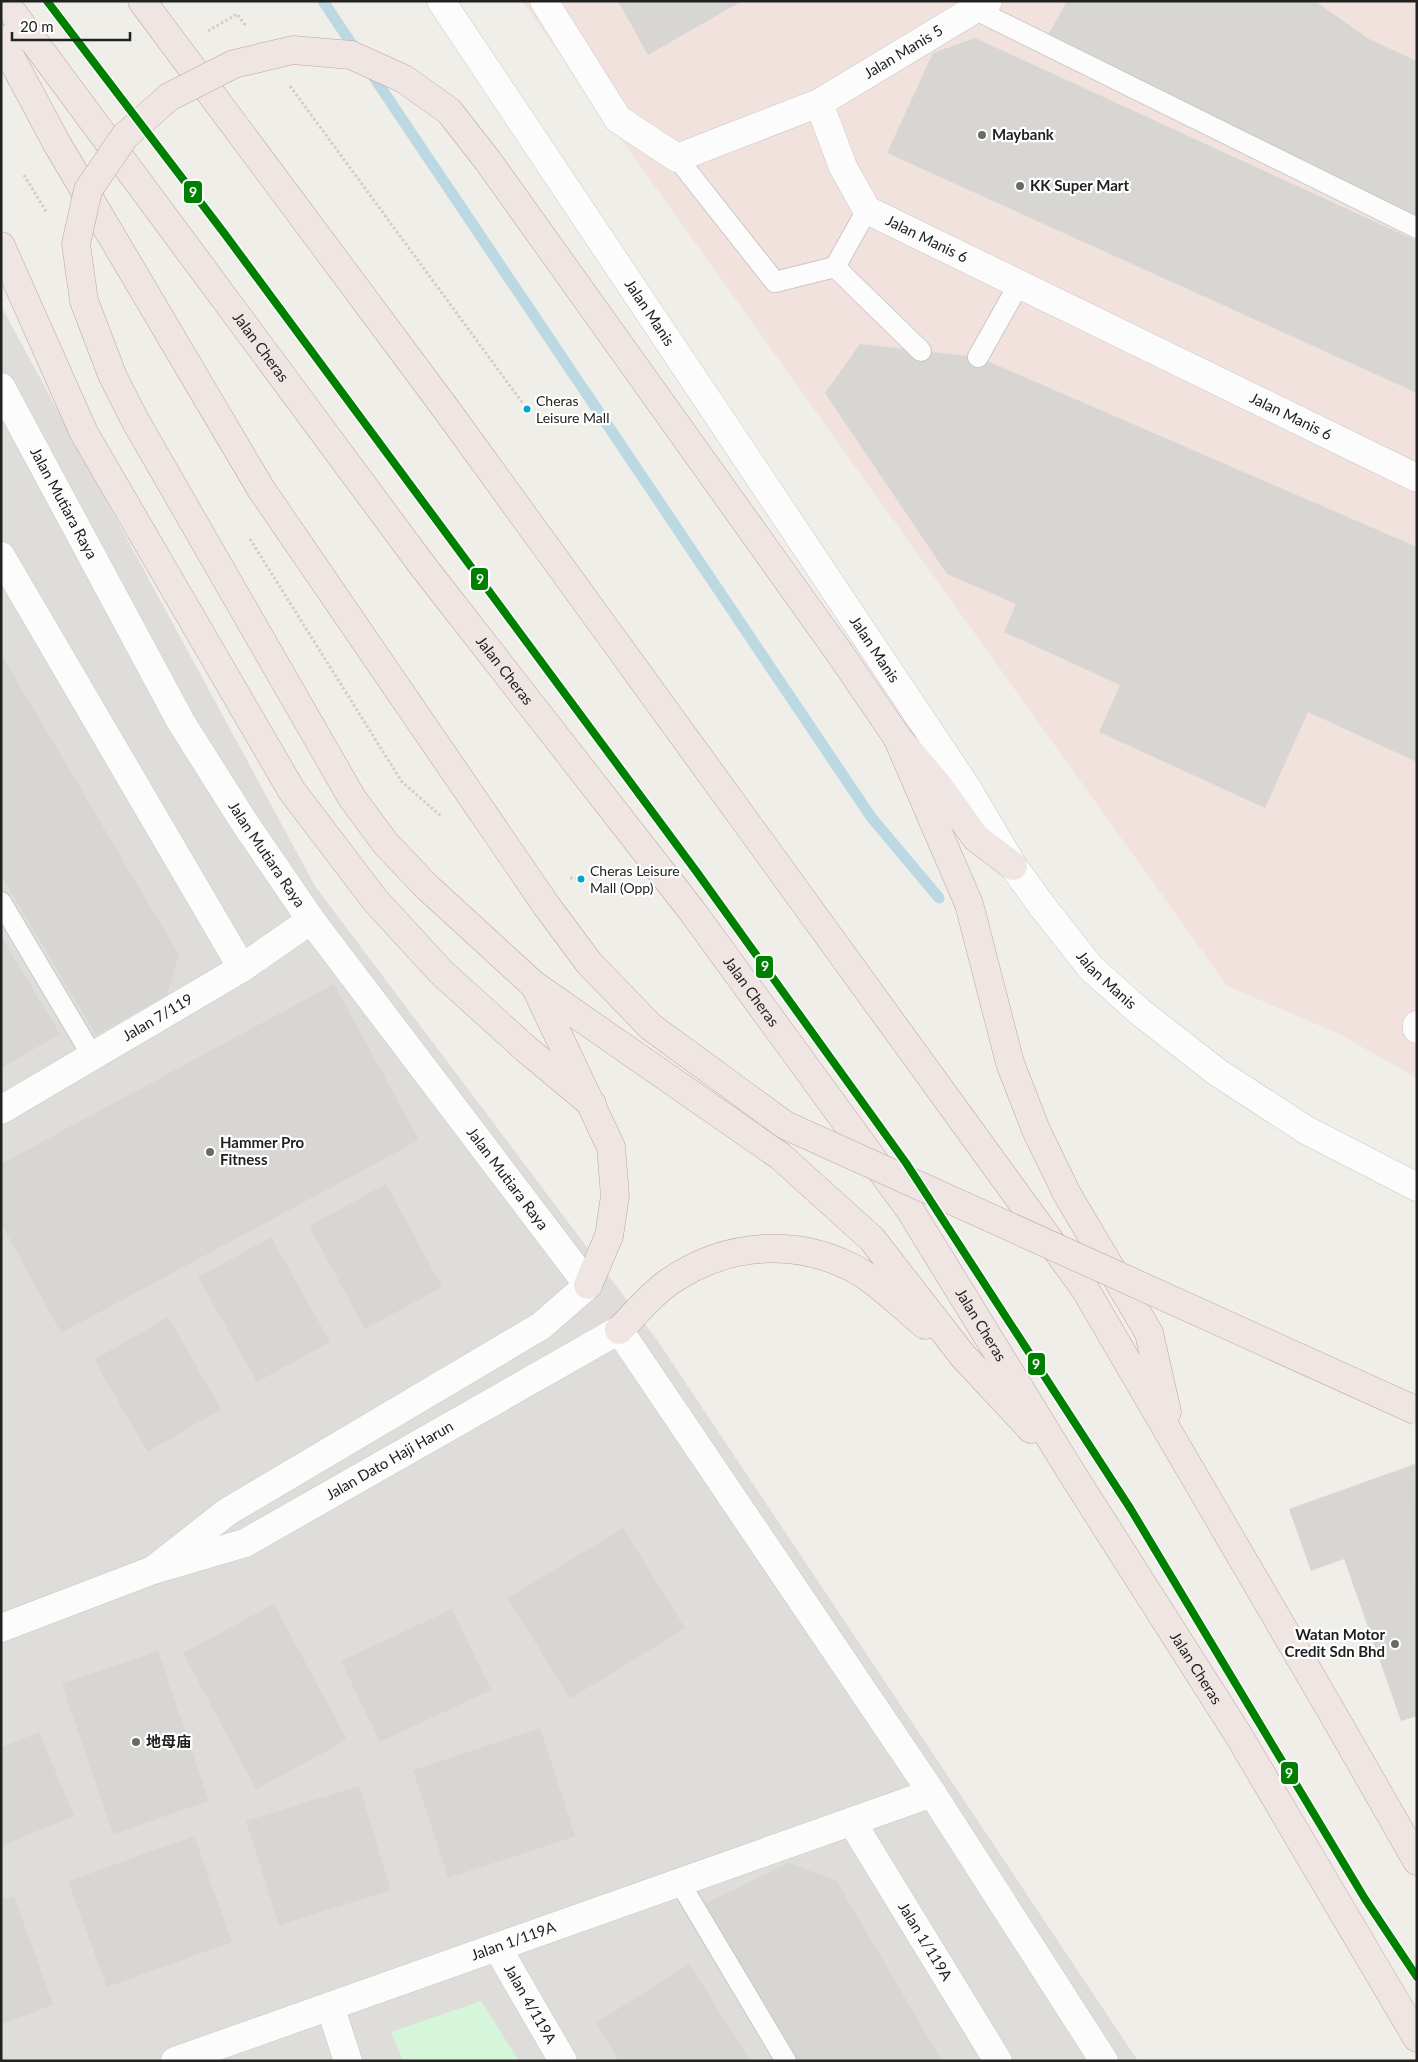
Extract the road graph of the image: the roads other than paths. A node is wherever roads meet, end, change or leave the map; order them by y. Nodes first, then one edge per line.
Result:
1 (4, 1) edge
2 (142, 1) edge
3 (441, 1) edge
4 (544, 1) edge
5 (981, 5) edge
6 (1, 39) edge
7 (819, 103) junction
8 (676, 158) junction
9 (867, 210) junction
10 (1417, 228) edge
11 (1, 246) edge
12 (834, 267) junction
13 (1019, 284) junction
14 (921, 351) dead end
15 (978, 357) dead end
16 (1, 387) edge
17 (1417, 478) edge
18 (1, 556) edge
19 (897, 737) junction
20 (1013, 866) junction
21 (1, 902) edge
22 (311, 920) junction
23 (242, 968) junction
24 (534, 985) junction
25 (1417, 1025) edge
26 (1417, 1029) edge
27 (93, 1058) junction
28 (592, 1104) junction
29 (1, 1110) edge
30 (1417, 1188) edge
31 (588, 1285) junction
32 (619, 1330) junction
33 (963, 1356) junction
34 (1417, 1410) edge
35 (1173, 1438) junction
36 (1072, 1472) junction
37 (153, 1570) junction
38 (1, 1628) edge
39 (932, 1793) junction
40 (852, 1822) junction
41 (1417, 1862) edge
42 (680, 1883) junction
43 (497, 1948) junction
44 (330, 2006) junction
45 (1417, 2038) edge
46 (176, 2061) edge
47 (348, 2061) edge
48 (563, 2061) edge
49 (786, 2061) edge
50 (998, 2061) edge
51 (1104, 2061) edge

1 - 36 highway, Jalan Cheras
2 - 35 highway
3 - 20 street, Jalan Manis
4 - 8 street
5 - 7 street, Jalan Manis 5
5 - 10 lane
6 - 34 highway, bridge
7 - 8 street
7 - 9 street, Jalan Manis 6
8 - 12 lane
9 - 12 lane
9 - 13 street, Jalan Manis 6
11 - 28 highway
12 - 14 lane
13 - 15 lane
13 - 17 street, Jalan Manis 6
16 - 22 street, Jalan Mutiara Raya
18 - 23 street
19 - 20 highway
19 - 24 highway, bridge
19 - 35 highway
20 - 30 street, Jalan Manis
21 - 27 lane
22 - 23 street, Jalan 7/119
22 - 31 street, Jalan Mutiara Raya
23 - 27 street, Jalan 7/119
24 - 28 highway
24 - 33 highway
25 - 26 street
27 - 29 street, Jalan 7/119
28 - 31 highway
31 - 37 street, Jalan Dato Haji Harun
32 - 33 highway
32 - 37 street, Jalan Dato Haji Harun
32 - 39 street
33 - 36 highway
35 - 41 highway
36 - 45 highway, Jalan Cheras
37 - 38 street, Jalan Dato Haji Harun
39 - 40 street, Jalan 1/119A
39 - 51 street
40 - 42 street, Jalan 1/119A
40 - 50 street, Jalan 1/119A
42 - 43 street, Jalan 1/119A
42 - 49 lane
43 - 44 street, Jalan 1/119A
43 - 48 street, Jalan 4/119A
44 - 46 street, Jalan 1/119A
44 - 47 street

